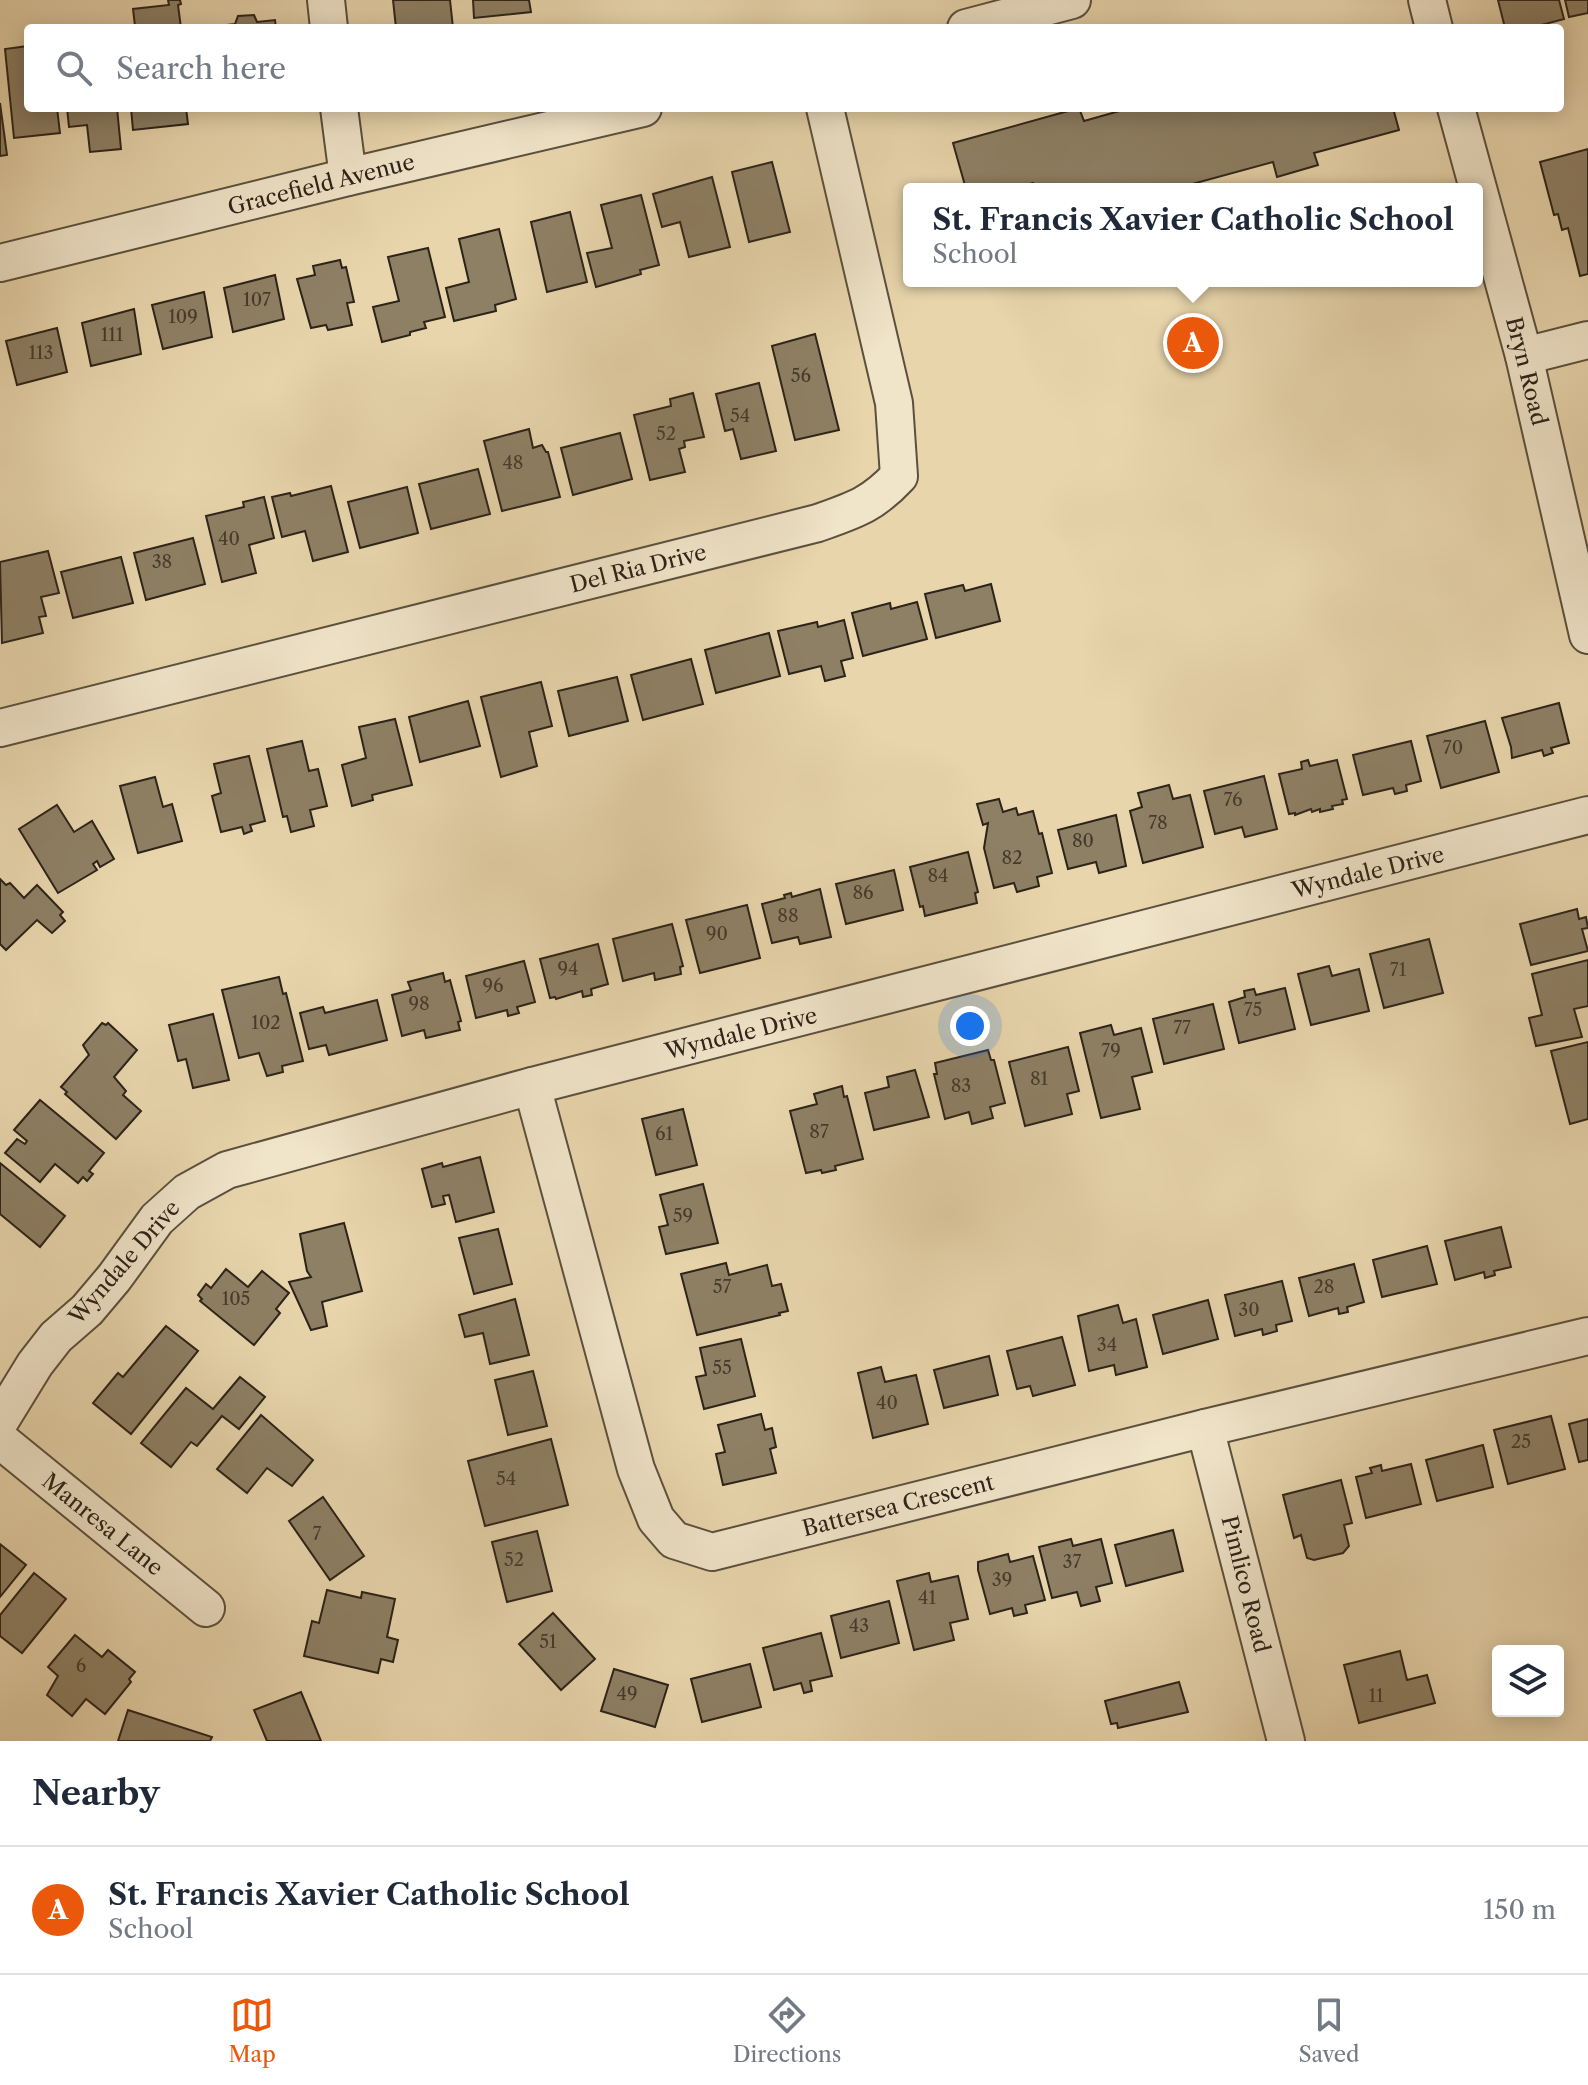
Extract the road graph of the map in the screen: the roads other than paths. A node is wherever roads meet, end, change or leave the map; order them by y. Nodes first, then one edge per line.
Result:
1 (326, 0) edge
2 (1072, 0) edge
3 (1427, 0) edge
4 (329, 24) edge
5 (981, 24) edge
6 (1433, 24) edge
7 (340, 112) edge
8 (626, 112) edge
9 (826, 112) edge
10 (1457, 112) edge
11 (348, 177) junction
12 (1477, 183) edge
13 (1483, 206) edge
14 (0, 263) edge
15 (1588, 340) edge
16 (1524, 356) junction
17 (1588, 635) edge
18 (0, 728) edge
19 (1588, 815) edge
20 (532, 1086) junction
21 (1588, 1336) edge
22 (0, 1421) edge
23 (1205, 1428) junction
24 (0, 1440) edge
25 (206, 1608) dead end
26 (1286, 1741) edge

1 - 4 street
2 - 5 street
3 - 6 street
7 - 11 street
8 - 11 street, Gracefield Avenue
9 - 18 street, Del Ria Drive
10 - 12 street, Bryn Road
11 - 14 street, Gracefield Avenue
13 - 16 street, Bryn Road
15 - 16 street
16 - 17 street, Bryn Road
19 - 20 street, Wyndale Drive
20 - 22 street, Wyndale Drive
20 - 23 street, Battersea Crescent
21 - 23 street, Battersea Crescent
23 - 26 street, Pimlico Road
24 - 25 street, Manresa Lane

